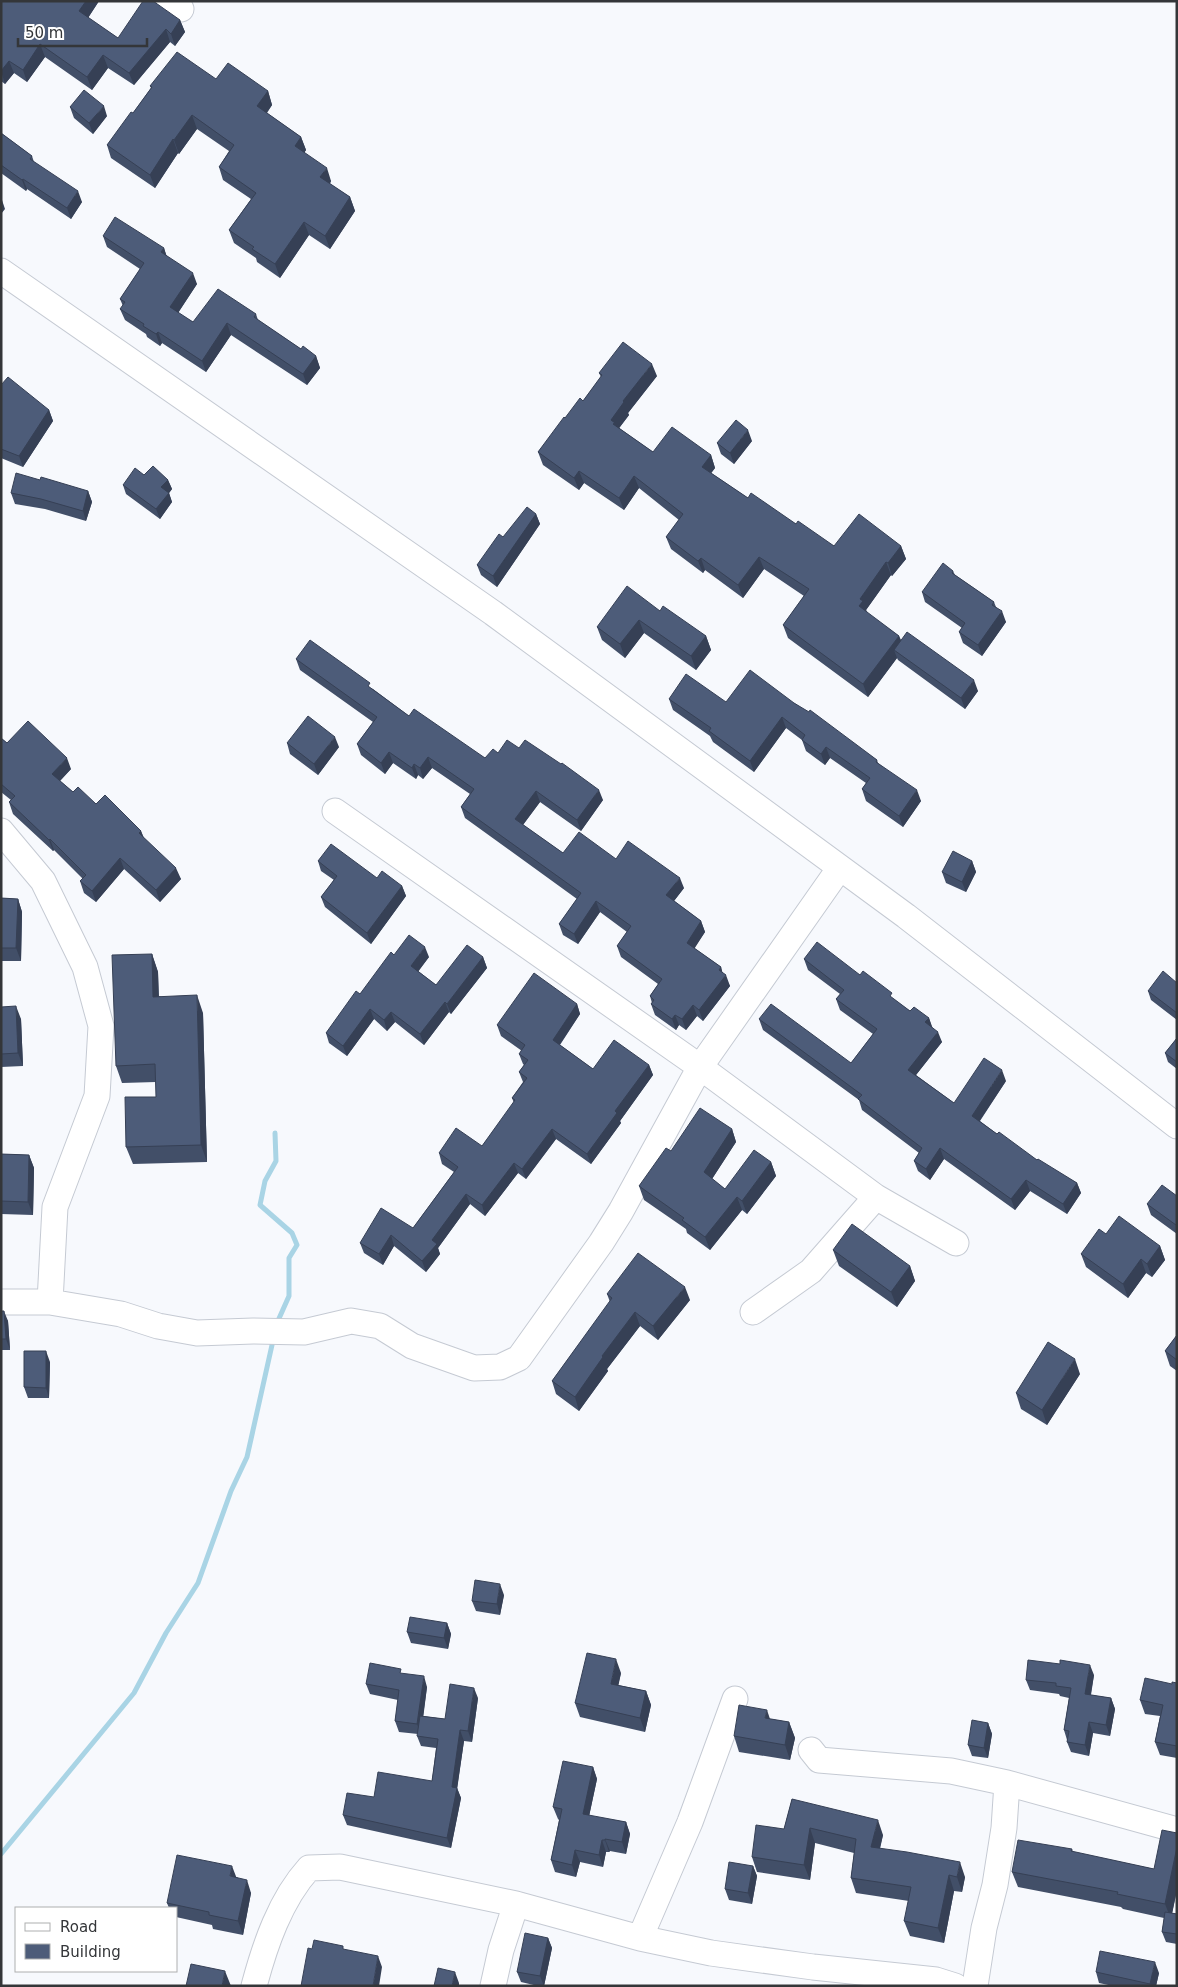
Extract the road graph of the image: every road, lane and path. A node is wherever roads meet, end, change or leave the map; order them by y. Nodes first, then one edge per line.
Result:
1 (1, 271) edge
2 (334, 811) dead end
3 (1, 831) edge
4 (839, 869) junction
5 (700, 1067) junction
6 (1177, 1126) edge
7 (876, 1197) junction
8 (956, 1243) dead end
9 (1, 1302) edge
10 (50, 1302) junction
11 (753, 1312) dead end
12 (735, 1699) dead end
13 (812, 1750) dead end
14 (1007, 1783) junction
15 (1177, 1830) edge
16 (516, 1904) junction
17 (640, 1938) junction
18 (254, 1986) edge
19 (493, 1986) edge
20 (954, 1986) edge
21 (975, 1986) edge

1 - 4 street
2 - 5 street
3 - 10 street
4 - 5 street
4 - 6 street
5 - 7 street
5 - 10 street
7 - 8 street
7 - 11 street
9 - 10 street
12 - 17 street
13 - 14 street
14 - 15 street
14 - 21 street
16 - 17 street
16 - 18 street
16 - 19 street
17 - 20 street

